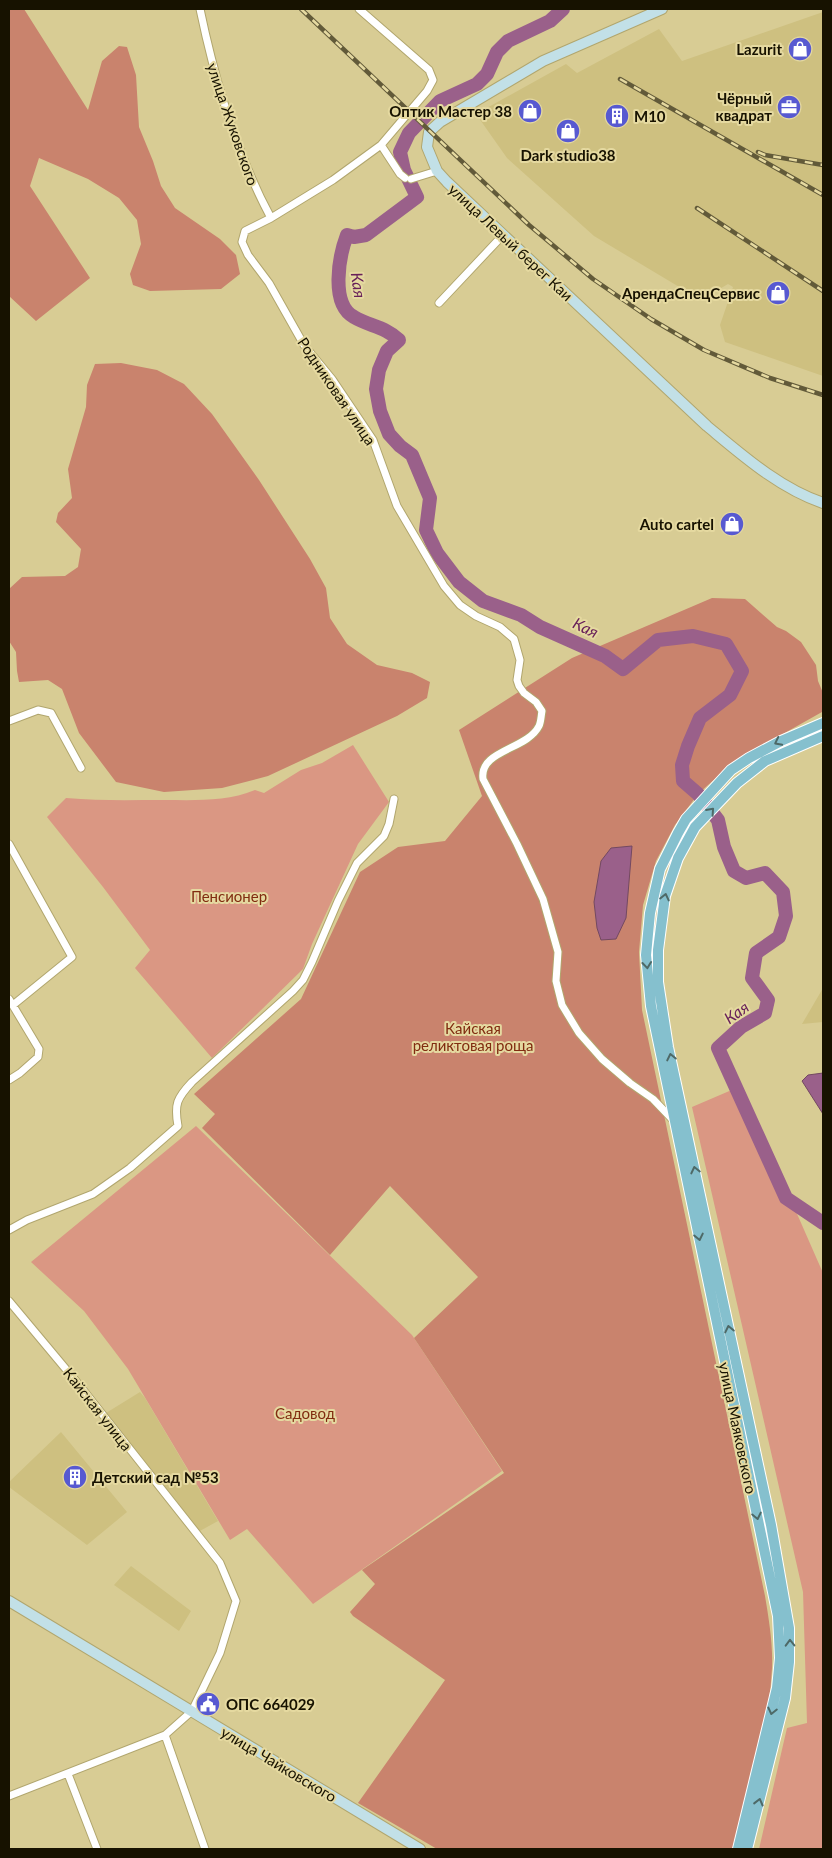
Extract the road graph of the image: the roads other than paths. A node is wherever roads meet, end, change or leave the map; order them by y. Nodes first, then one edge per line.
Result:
1 (200, 9) edge
2 (360, 9) edge
3 (662, 9) edge
4 (381, 145) junction
5 (437, 171) junction
6 (271, 218) junction
7 (503, 236) junction
8 (439, 303) dead end
9 (823, 503) edge
10 (9, 721) edge
11 (823, 723) edge
12 (823, 736) edge
13 (81, 768) dead end
14 (394, 799) dead end
15 (9, 844) edge
16 (11, 1002) edge
17 (9, 1080) edge
18 (675, 1121) junction
19 (9, 1230) edge
20 (9, 1300) edge
21 (9, 1601) edge
22 (192, 1711) junction
23 (165, 1735) junction
24 (68, 1774) junction
25 (9, 1796) edge
26 (97, 1849) edge
27 (205, 1849) edge
28 (420, 1849) edge
29 (738, 1849) edge
30 (747, 1849) edge

1 - 6 street, улица Жуковского
2 - 4 street
3 - 5 street, улица Левый берег Каи
4 - 5 street
4 - 6 street
5 - 7 street, улица Левый берег Каи
6 - 18 street, Родниковая улица
7 - 8 street
7 - 9 street, улица Левый берег Каи
10 - 13 street
11 -> 18 main road, улица Маяковского
30 -> 12 main road, улица Маяковского
14 - 19 street
15 - 16 street
16 - 17 street
18 -> 29 main road, улица Маяковского
20 - 22 street, Кайская улица
21 - 22 street, улица Чайковского
22 - 23 street, Кайская улица
22 - 28 street, улица Чайковского
23 - 24 street, Кайская улица
23 - 27 street
24 - 25 street, Кайская улица
24 - 26 street

